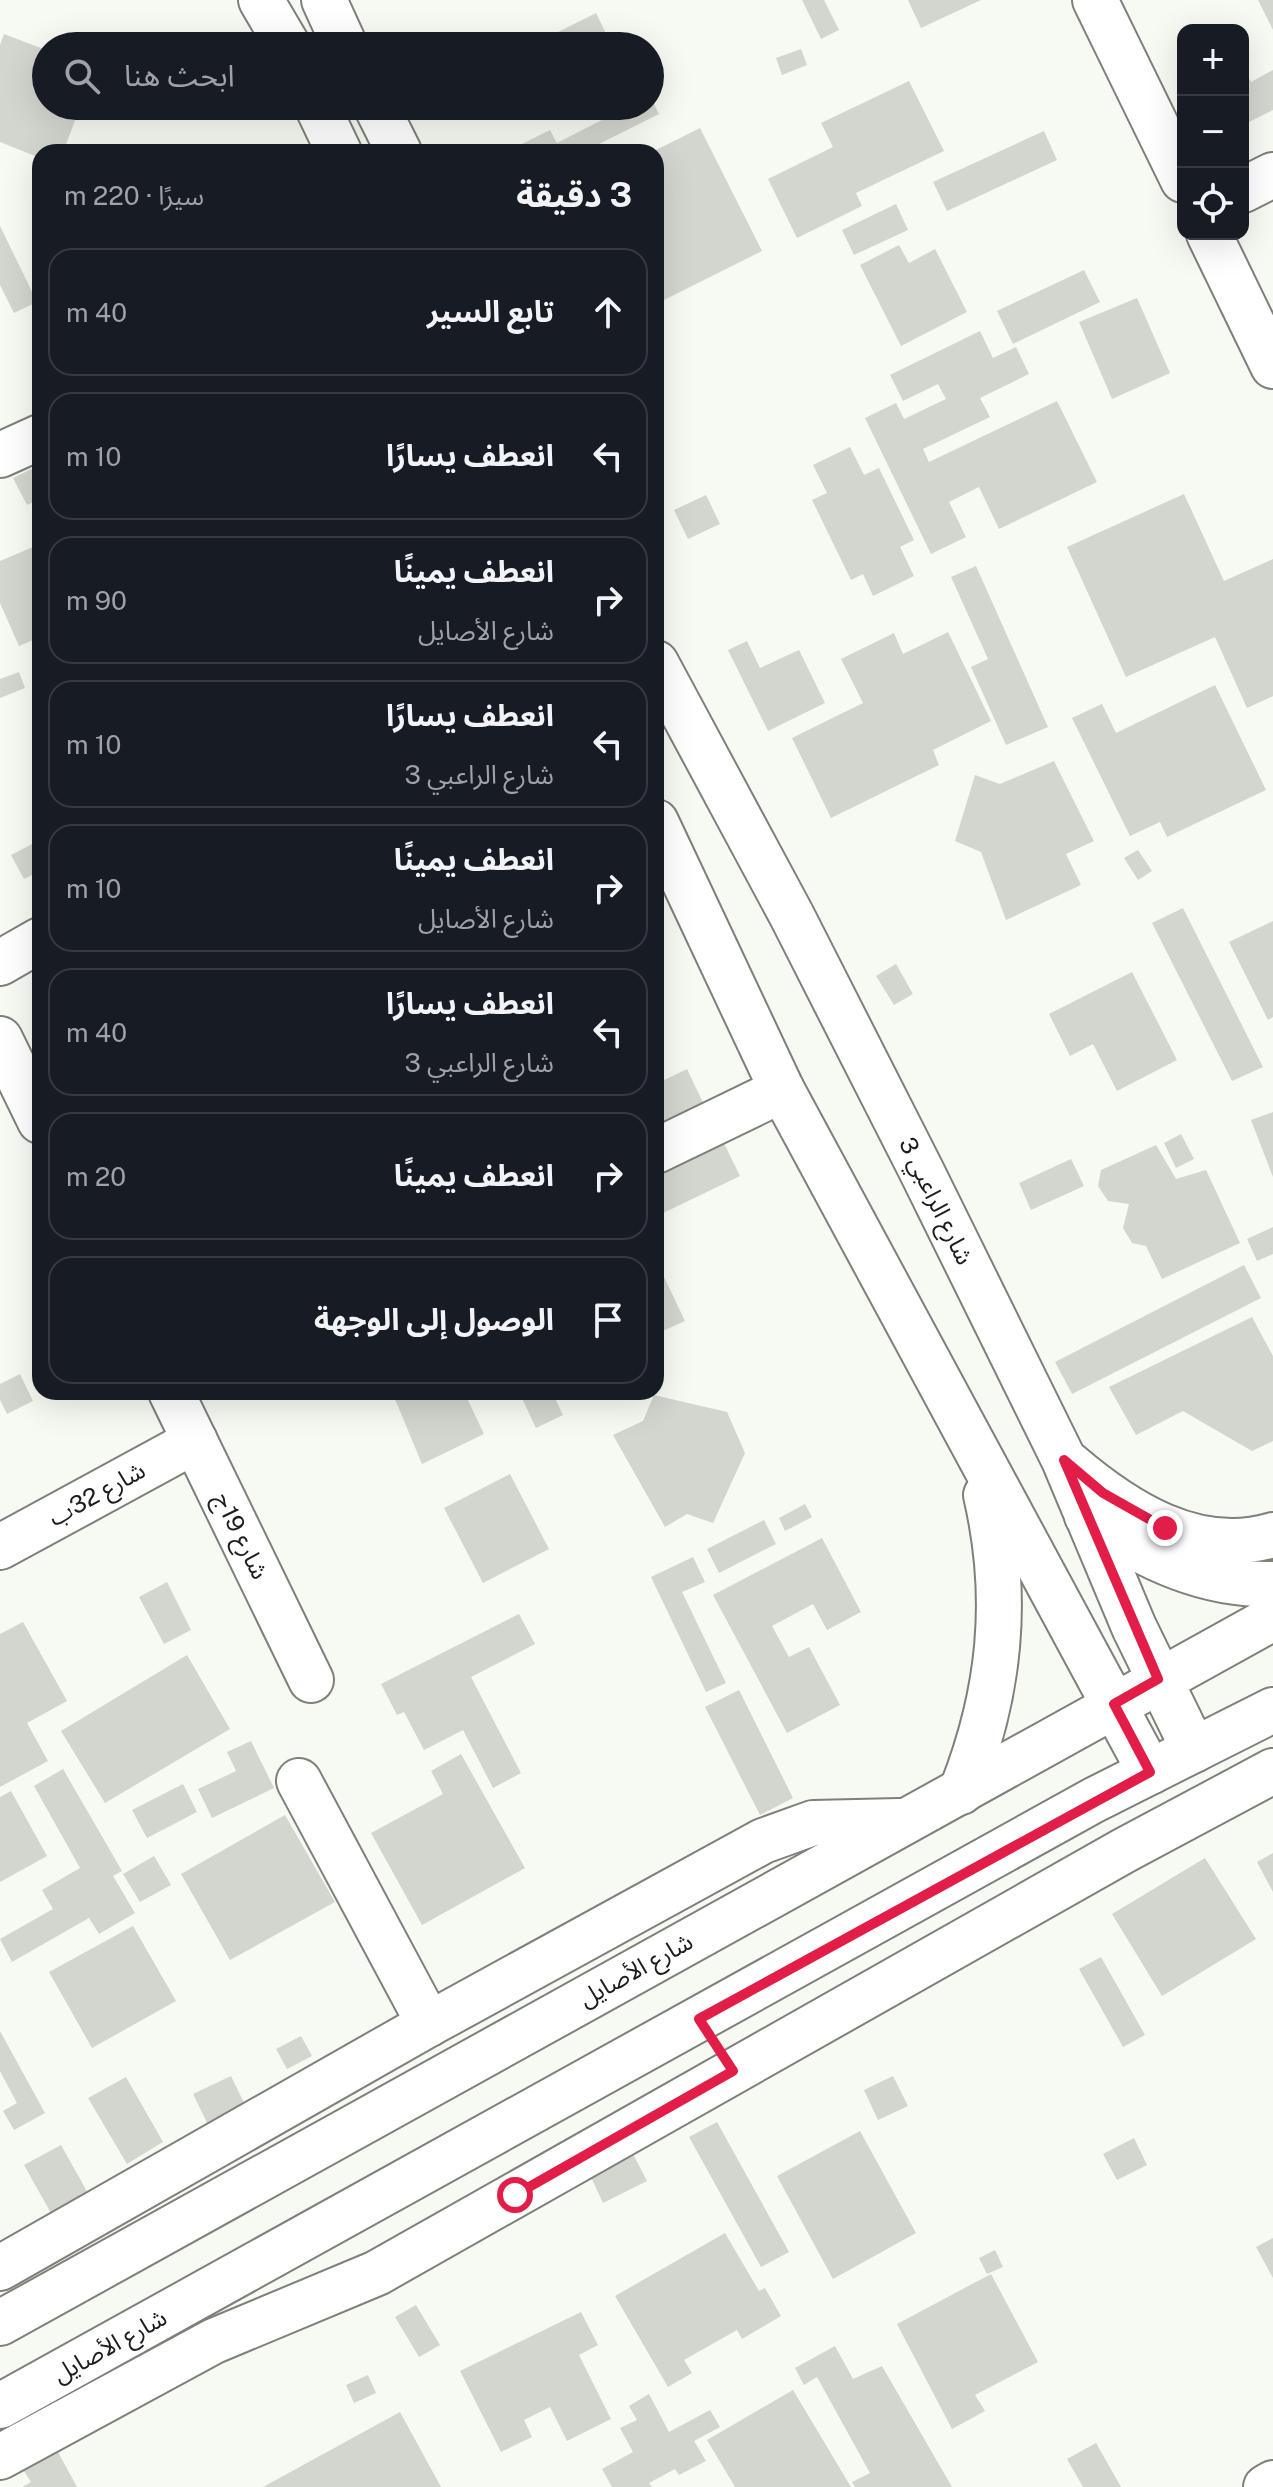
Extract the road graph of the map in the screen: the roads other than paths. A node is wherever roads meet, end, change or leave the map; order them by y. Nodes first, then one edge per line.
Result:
1 (261, 0) edge
2 (324, 0) edge
3 (360, 0) edge
4 (1095, 0) edge
5 (280, 32) edge
6 (339, 32) edge
7 (359, 32) edge
8 (324, 120) edge
9 (383, 120) edge
10 (335, 144) edge
11 (395, 144) edge
12 (1177, 168) edge
13 (1273, 175) edge
14 (1249, 187) edge
15 (1212, 240) edge
16 (1273, 366) edge
17 (32, 441) edge
18 (0, 455) edge
19 (664, 678) edge
20 (664, 839) edge
21 (32, 945) edge
22 (0, 963) edge
23 (0, 1039) edge
24 (782, 1090) junction
25 (32, 1105) edge
26 (664, 1147) edge
27 (175, 1400) edge
28 (966, 1435) junction
29 (195, 1441) junction
30 (1064, 1460) junction
31 (1087, 1516) junction
32 (1273, 1535) edge
33 (0, 1547) edge
34 (1273, 1584) edge
35 (1273, 1618) edge
36 (1158, 1679) junction
37 (311, 1680) dead end
38 (1114, 1704) junction
39 (1273, 1710) edge
40 (1194, 1750) junction
41 (1273, 1771) edge
42 (1150, 1772) junction
43 (299, 1781) dead end
44 (961, 1792) junction
45 (906, 1821) junction
46 (699, 2019) junction
47 (429, 2024) junction
48 (733, 2071) junction
49 (0, 2268) edge
50 (0, 2323) edge
51 (0, 2406) edge
52 (0, 2457) edge
53 (1273, 2483) edge
54 (1266, 2487) edge

1 - 5 street
2 - 6 street
3 - 7 street
4 - 12 street
8 - 10 street
9 - 11 street
13 - 14 street
15 - 16 street
17 - 18 street
19 - 30 street, شارع الراعبي 3
20 - 24 street
21 - 22 street
23 - 25 street
24 - 26 street
24 - 28 street
27 - 29 street, شارع 19ج
28 - 38 street
28 - 44 street
29 - 33 street, شارع 32ب
29 - 37 street, شارع 19ج
30 - 31 street, شارع الراعبي 3
30 - 32 street
31 - 34 street
31 - 36 street, شارع الراعبي 3
35 - 36 street, شارع الأصايل
36 - 38 street, شارع الأصايل
36 - 40 street, شارع الراعبي 3
38 - 42 street
38 - 44 street, شارع الأصايل
39 - 40 street, شارع الأصايل
40 - 42 street, شارع الأصايل
41 - 48 street
42 - 46 street, شارع الأصايل
43 - 47 street
44 - 45 street, شارع الأصايل
45 - 47 street
45 - 50 street, شارع الأصايل
46 - 48 street
46 - 51 street, شارع الأصايل
47 - 49 street
48 - 52 street
53 - 54 street

